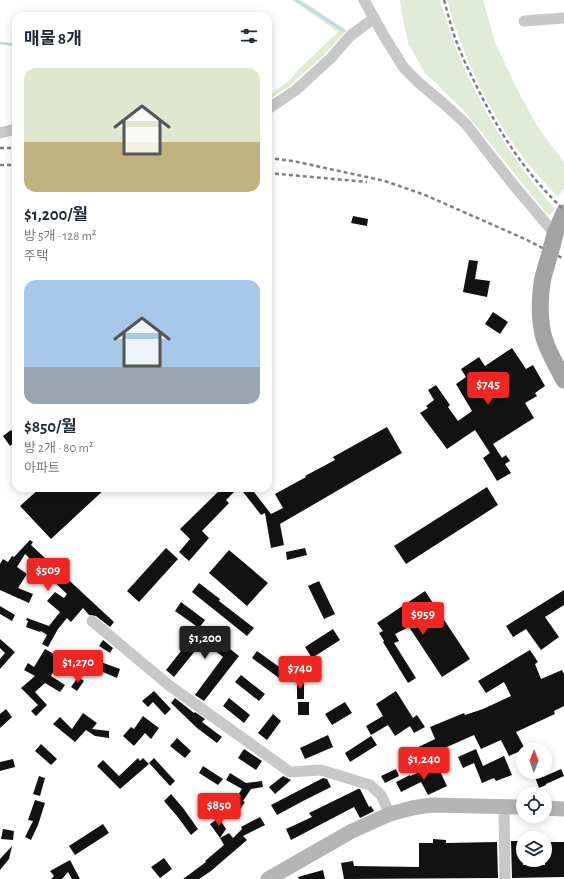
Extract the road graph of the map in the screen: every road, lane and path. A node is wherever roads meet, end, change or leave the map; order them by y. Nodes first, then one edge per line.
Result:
1 (364, 0) edge
2 (374, 18) junction
3 (564, 18) edge
4 (524, 21) dead end
5 (272, 107) edge
6 (12, 130) edge
7 (0, 133) edge
8 (558, 228) edge
9 (564, 380) edge
10 (92, 621) dead end
11 (504, 806) junction
12 (516, 807) edge
13 (552, 808) edge
14 (564, 809) edge
15 (390, 814) junction
16 (268, 879) edge
17 (506, 879) edge

1 - 2 street
2 - 5 street
2 - 8 street
3 - 4 street
6 - 7 street
8 - 9 main road, bridge
10 - 15 street
11 - 12 main road
11 - 15 main road
11 - 17 street
13 - 14 main road
15 - 16 main road

